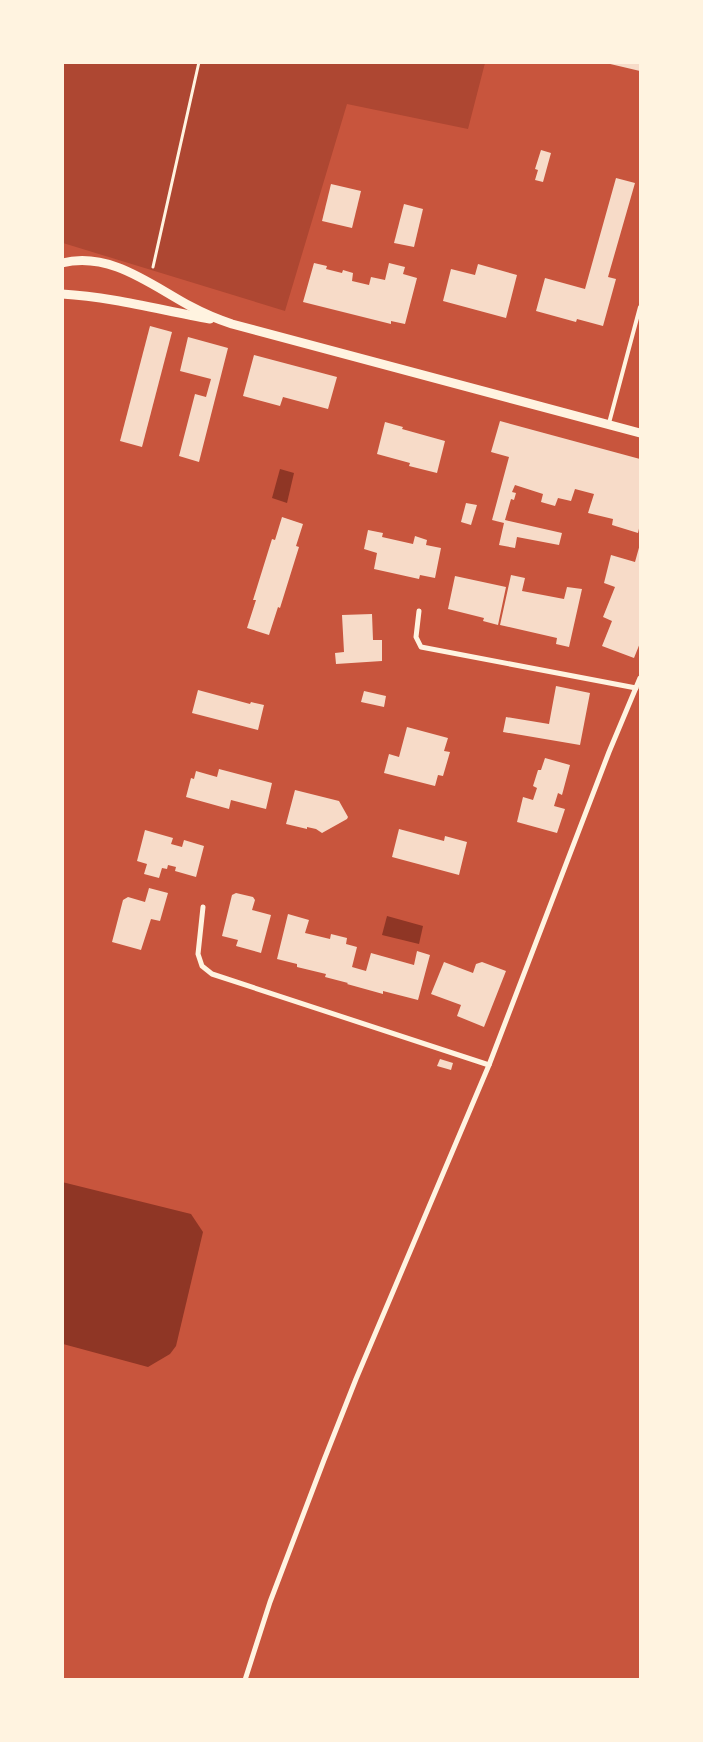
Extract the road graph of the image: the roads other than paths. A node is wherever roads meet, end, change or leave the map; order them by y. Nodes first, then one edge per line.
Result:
1 (65, 263) edge
2 (62, 294) edge
3 (640, 307) edge
4 (232, 324) junction
5 (608, 424) junction
6 (640, 433) edge
7 (419, 611) dead end
8 (640, 678) edge
9 (636, 688) junction
10 (203, 907) dead end
11 (489, 1065) junction
12 (245, 1680) edge

1 - 4 street
2 - 4 street
3 - 5 lane
4 - 5 street
5 - 6 street
7 - 9 street
8 - 9 street
9 - 11 street
10 - 11 street
11 - 12 street

